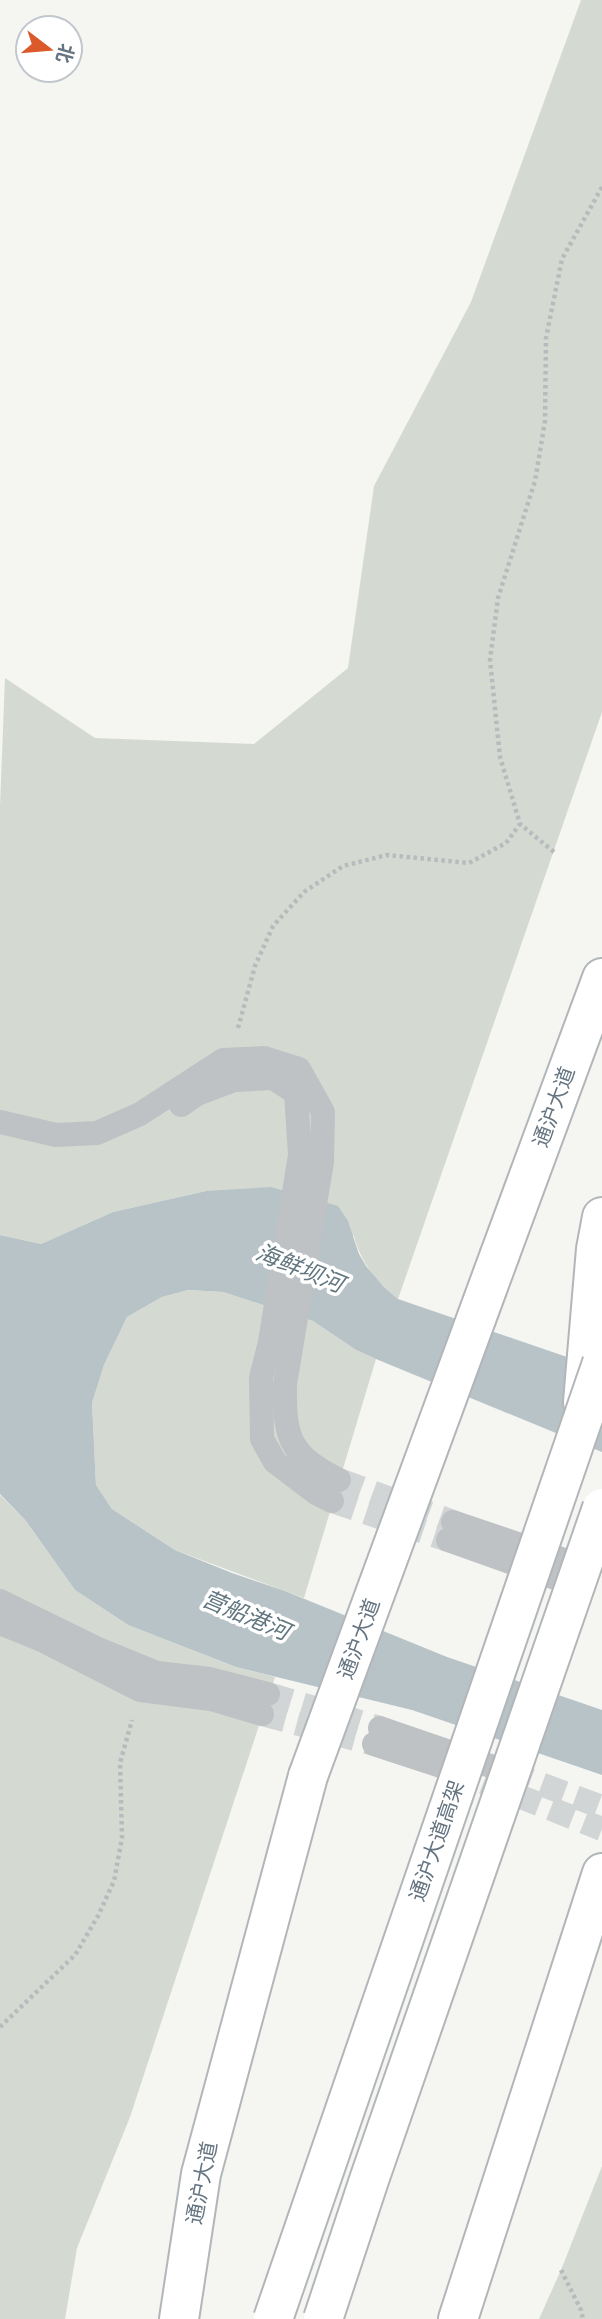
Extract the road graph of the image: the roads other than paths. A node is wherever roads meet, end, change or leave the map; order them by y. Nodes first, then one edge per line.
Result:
1 (602, 978) edge
2 (0, 1122) edge
3 (0, 1138) edge
4 (311, 1159) junction
5 (602, 1217) edge
6 (602, 1363) edge
7 (581, 1421) junction
8 (335, 1491) tunnel mouth
9 (602, 1508) edge
10 (451, 1531) tunnel mouth
11 (576, 1574) tunnel mouth
12 (0, 1601) edge
13 (0, 1623) edge
14 (450, 1769) tunnel mouth
15 (508, 1772) tunnel mouth
16 (601, 1875) edge
17 (179, 2319) edge
18 (273, 2319) edge
19 (323, 2319) edge
20 (458, 2319) edge

1 - 17 main road, 通沪大道, bridge
2 - 4 street
3 - 4 street
4 - 8 street
5 - 7 main road, bridge
6 - 7 main road, 通沪大道高架, bridge
7 - 18 main road, 通沪大道高架, bridge
9 - 19 main road, bridge
10 - 11 street
12 - 13 street
14 - 15 street
16 - 20 main road

